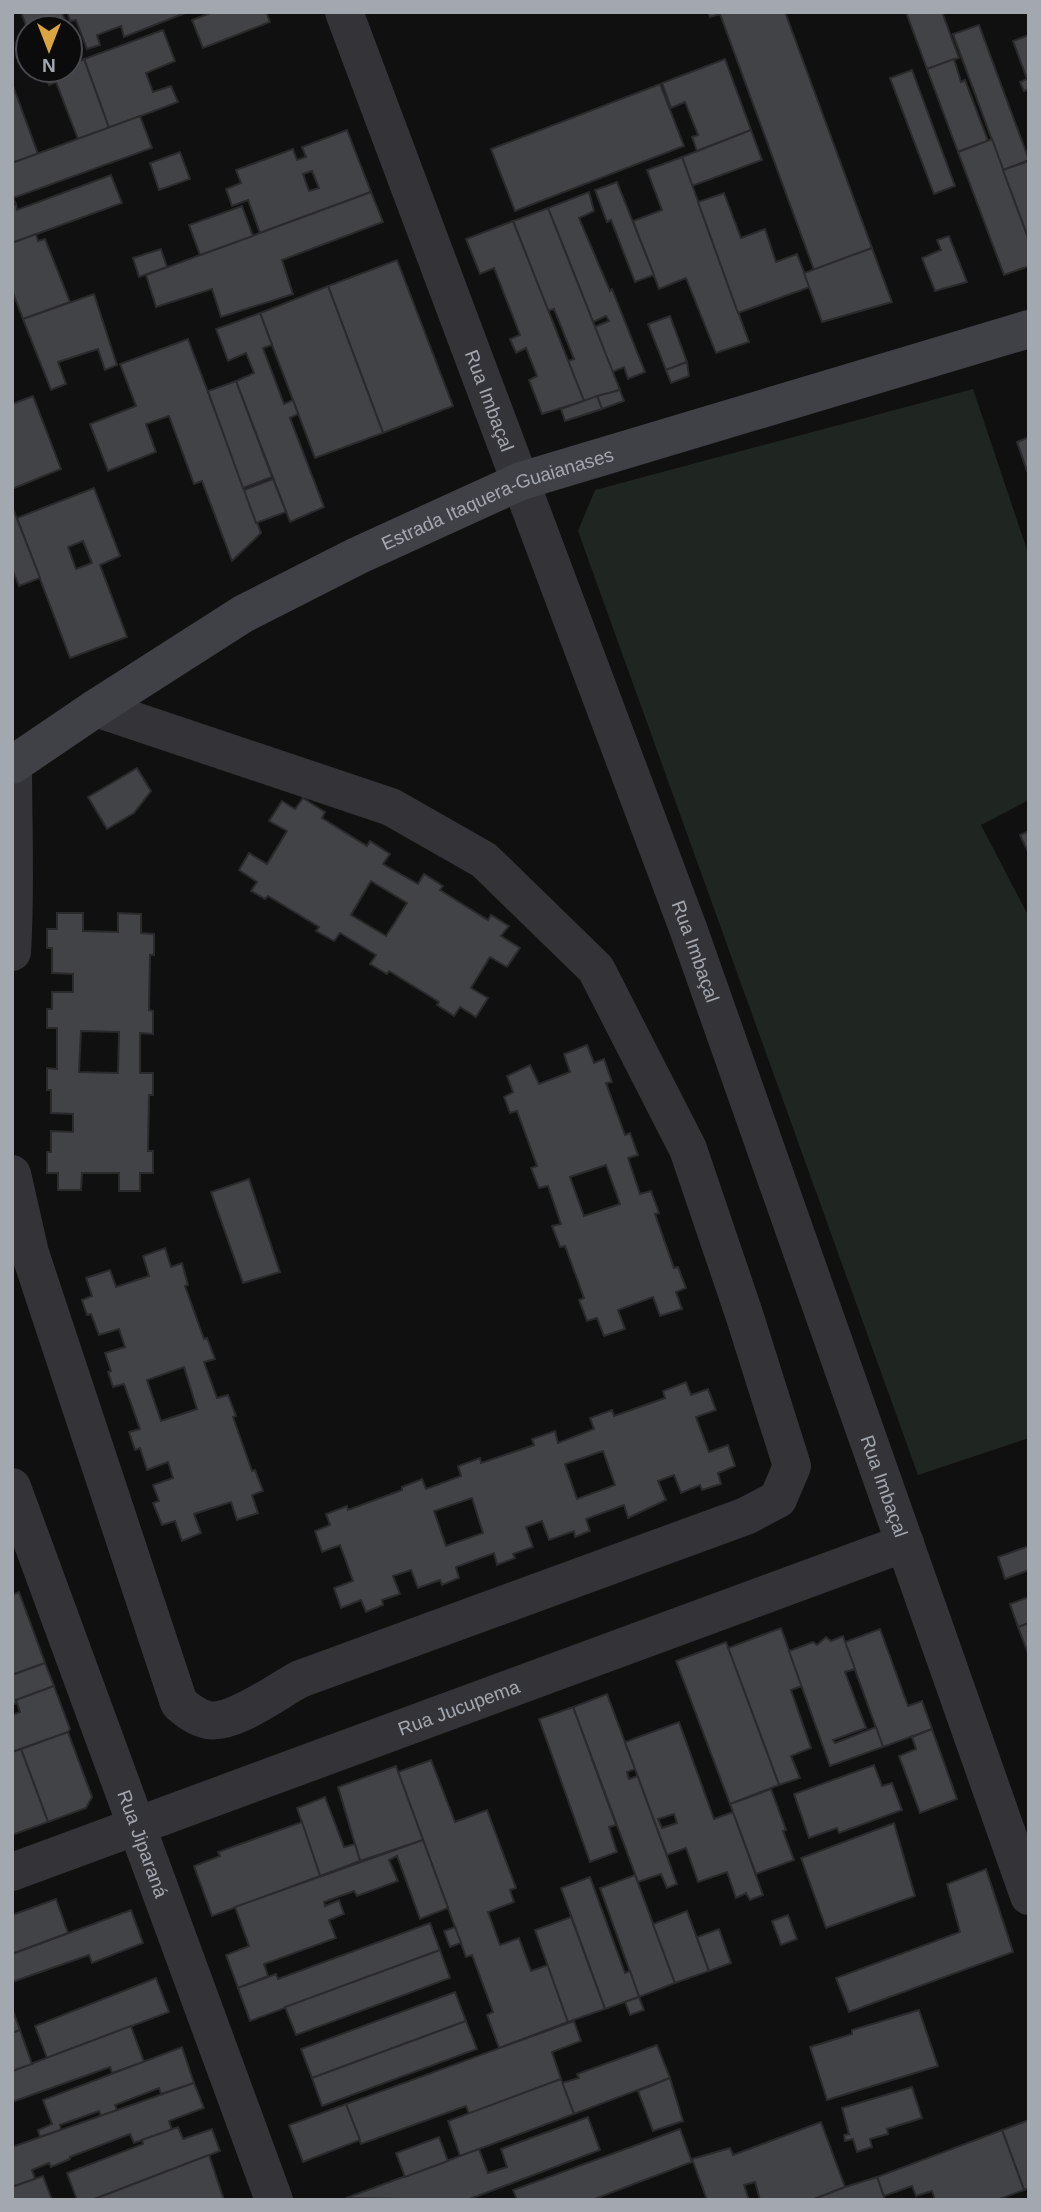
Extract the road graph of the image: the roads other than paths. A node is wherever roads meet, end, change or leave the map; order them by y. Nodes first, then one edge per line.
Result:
1 (344, 12) edge
2 (1029, 329) edge
3 (521, 481) junction
4 (96, 708) junction
5 (13, 765) edge
6 (12, 953) edge
7 (12, 1174) edge
8 (12, 1487) edge
9 (905, 1543) junction
10 (135, 1826) junction
11 (12, 1872) edge
12 (1029, 1896) edge
13 (274, 2200) edge

1 - 3 street, Rua Imbaçal
2 - 3 main road, Estrada Itaquera-Guaianases
3 - 4 main road, Estrada Itaquera-Guaianases
3 - 9 street, Rua Imbaçal
4 - 5 main road, Estrada Itaquera-Guaianases
4 - 7 street
5 - 6 street
8 - 10 street, Rua Jiparaná
9 - 10 street, Rua Jucupema
9 - 12 street, Rua Imbaçal
10 - 11 street, Rua Jucupema
10 - 13 street, Rua Jiparaná

